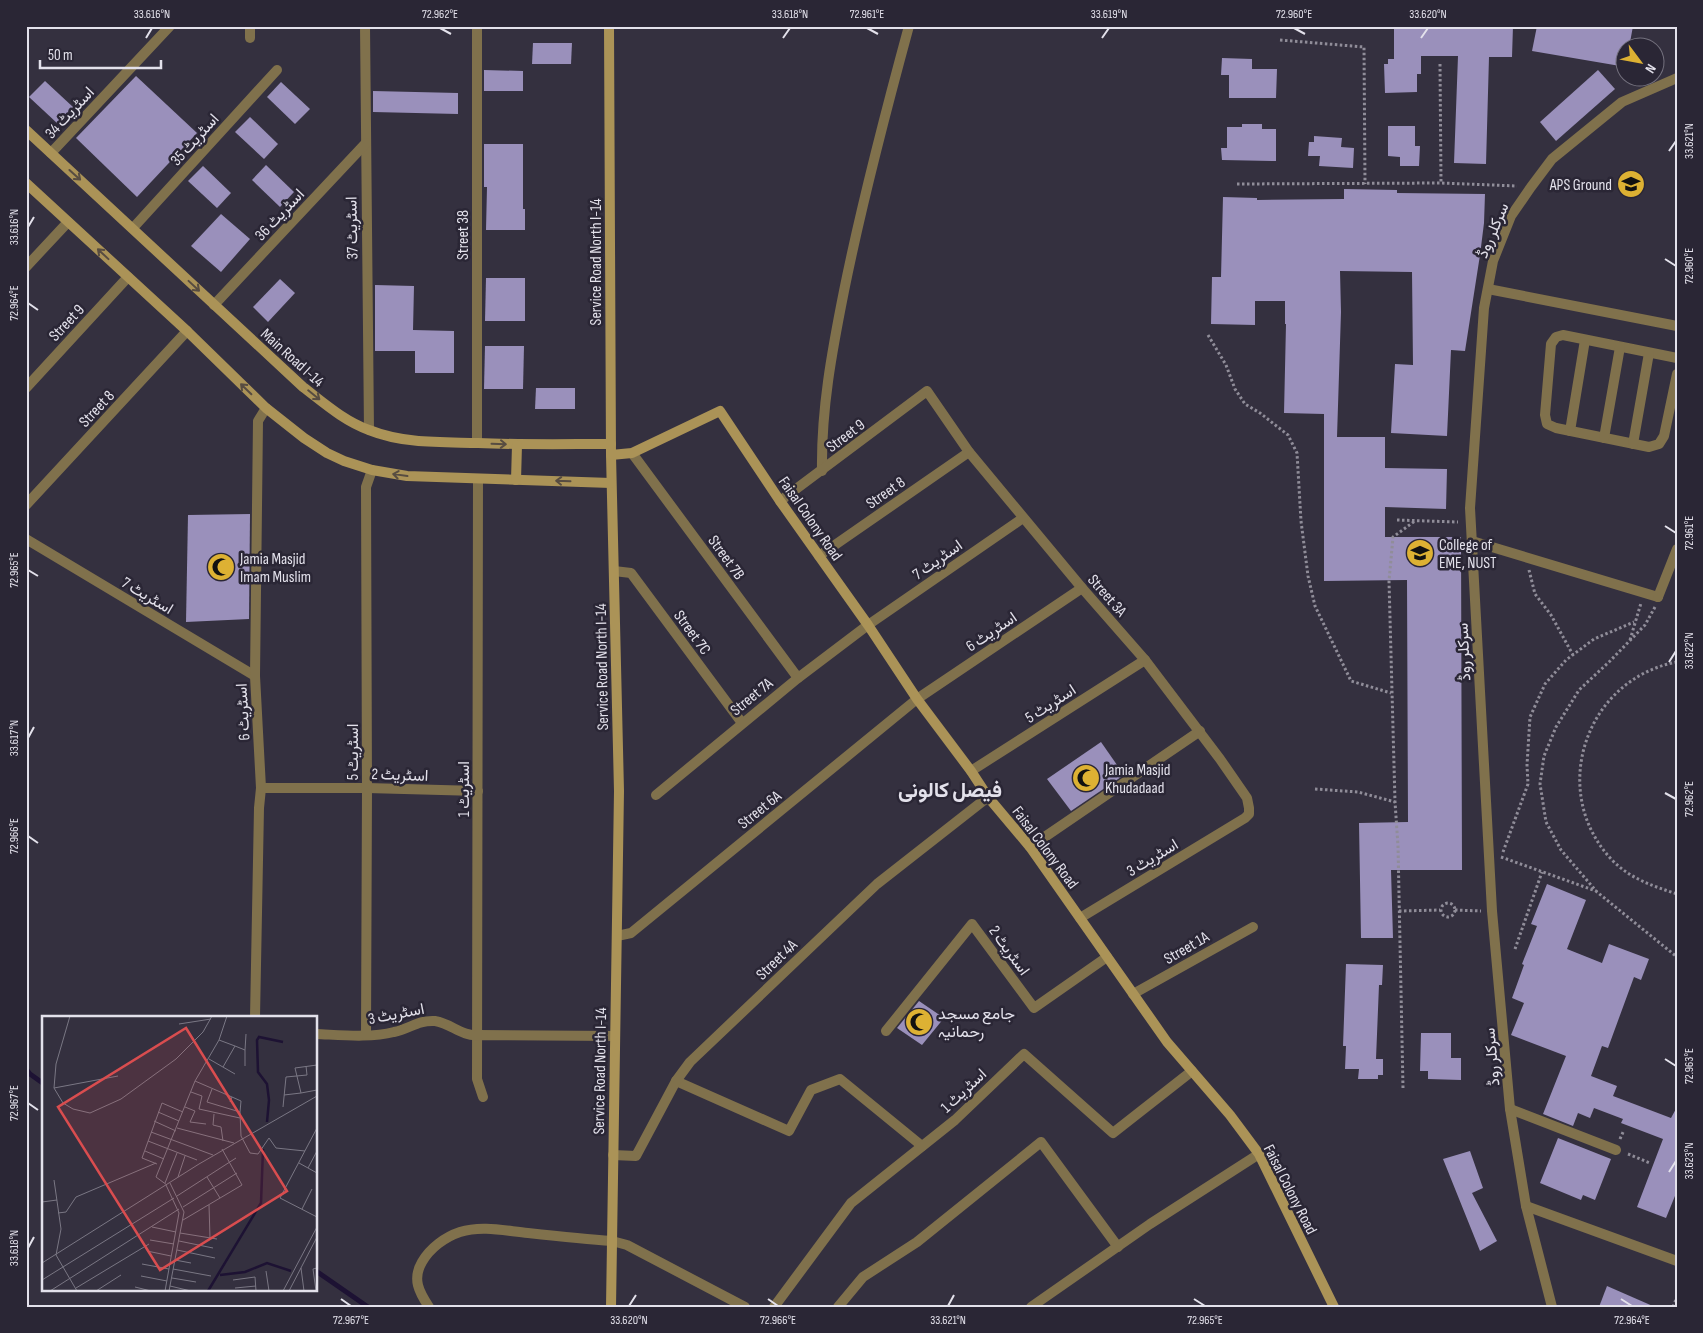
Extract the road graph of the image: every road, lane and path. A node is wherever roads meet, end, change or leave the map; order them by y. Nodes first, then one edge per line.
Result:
1 (170, 26) edge
2 (250, 26) edge
3 (365, 26) edge
4 (477, 26) edge
5 (610, 26) edge
6 (909, 26) edge
7 (250, 38) dead end
8 (1280, 40) dead end
9 (1440, 64) dead end
10 (277, 70) dead end
11 (1677, 78) edge
12 (26, 130) edge
13 (366, 143) junction
14 (51, 153) junction
15 (26, 183) edge
16 (1441, 183) junction
17 (1237, 184) dead end
18 (1365, 184) junction
19 (1531, 187) junction
20 (68, 222) junction
21 (133, 228) junction
22 (26, 267) edge
23 (128, 277) junction
24 (1488, 288) junction
25 (214, 305) junction
26 (1677, 326) edge
27 (187, 331) junction
28 (1208, 335) dead end
29 (1585, 340) junction
30 (1620, 347) junction
31 (1649, 353) junction
32 (1677, 358) edge
33 (1677, 374) edge
34 (26, 388) edge
35 (927, 391) joint
36 (266, 408) junction
37 (369, 430) junction
38 (1570, 431) junction
39 (1604, 438) junction
40 (477, 443) junction
41 (611, 444) junction
42 (1633, 444) junction
43 (517, 445) junction
44 (969, 452) junction
45 (632, 453) junction
46 (611, 455) junction
47 (372, 470) junction
48 (822, 471) junction
49 (478, 479) junction
50 (516, 480) junction
51 (611, 483) junction
52 (780, 501) junction
53 (26, 505) edge
54 (1023, 518) junction
55 (1397, 520) dead end
56 (1414, 521) junction
57 (1471, 522) junction
58 (26, 539) edge
59 (1472, 541) junction
60 (1677, 549) edge
61 (819, 556) junction
62 (1526, 557) junction
63 (614, 571) junction
64 (1082, 588) junction
65 (1645, 593) junction
66 (1658, 597) junction
67 (1634, 622) junction
68 (868, 625) junction
69 (1629, 641) junction
70 (1573, 655) junction
71 (1145, 660) junction
72 (1677, 662) edge
73 (255, 676) junction
74 (798, 678) junction
75 (1392, 694) junction
76 (917, 699) junction
77 (742, 723) junction
78 (1200, 731) junction
79 (971, 771) junction
80 (261, 788) junction
81 (367, 788) junction
82 (1314, 789) dead end
83 (478, 791) junction
84 (656, 795) dead end
85 (988, 797) junction
86 (1395, 802) junction
87 (1239, 822) joint
88 (1030, 847) junction
89 (1489, 854) junction
90 (1501, 858) junction
91 (1542, 872) junction
92 (1597, 892) junction
93 (1677, 894) edge
94 (1440, 910) junction
95 (1455, 910) junction
96 (1399, 911) junction
97 (1492, 911) junction
98 (1080, 918) junction
99 (1253, 926) dead end
100 (616, 936) junction
101 (1515, 949) dead end
102 (1677, 956) edge
103 (1107, 957) junction
104 (1134, 994) junction
105 (255, 1016) edge
106 (886, 1031) dead end
107 (318, 1034) edge
108 (366, 1035) junction
109 (478, 1035) junction
110 (615, 1036) junction
111 (1192, 1071) junction
112 (676, 1081) junction
113 (1403, 1088) dead end
114 (483, 1097) dead end
115 (1510, 1108) junction
116 (922, 1146) junction
117 (1616, 1150) dead end
118 (1259, 1154) junction
119 (613, 1155) junction
120 (1526, 1206) junction
121 (612, 1241) junction
122 (1118, 1247) junction
123 (1677, 1260) edge
124 (1677, 1297) edge
125 (430, 1307) edge
126 (611, 1307) edge
127 (745, 1307) edge
128 (774, 1307) edge
129 (838, 1307) edge
130 (1031, 1307) edge
131 (1334, 1307) edge
132 (1552, 1307) edge
133 (1673, 1307) edge

1 - 14 street, اسٹریٹ 34
2 - 7 street
3 - 13 street, اسٹریٹ 37
4 - 40 street, Street 38
5 - 41 main road, Service Road North I-14
6 - 48 street
8 - 18 path
9 - 16 path
10 - 21 street, اسٹریٹ 35
11 - 19 street, سرکلر روڈ
12 - 14 main road, Main Road I-14
13 - 25 street, اسٹریٹ 36
13 - 37 street, اسٹریٹ 37
14 -> 21 main road, Main Road I-14
15 - 20 main road
16 - 18 path
16 - 19 path
17 - 18 path
19 - 24 street, سرکلر روڈ
20 - 22 street
23 -> 20 main road
21 -> 25 main road, Main Road I-14
23 - 27 main road
23 - 34 street, Street 9
24 - 26 street
24 - 57 street, سرکلر روڈ
25 -> 37 main road, Main Road I-14
36 -> 27 main road
27 - 53 street, Street 8
28 - 75 path
29 - 30 street
29 - 38 street
29 - 38 street
30 - 31 street
30 - 39 street
31 - 32 street
31 - 42 street
33 - 42 street
35 - 44 street, Street 3A
35 - 48 street, Street 9
36 - 47 main road
36 - 73 street, اسٹریٹ 6
37 - 40 main road, Main Road I-14
38 - 39 street
39 - 42 street
40 -> 43 main road, Main Road I-14
41 - 43 main road, Main Road I-14
41 - 46 main road, Service Road North I-14
43 - 50 main road
44 - 54 street, Street 3A
44 - 61 street, Street 8
45 - 46 main road, Faisal Colony Road
45 - 52 main road, Faisal Colony Road
45 - 74 street, Street 7B
46 - 51 main road, Service Road North I-14
49 -> 47 main road
47 - 81 street, اسٹریٹ 5
48 - 52 street, Street 9
49 - 50 main road
49 - 83 street, اسٹریٹ 1
51 -> 50 main road
51 - 63 main road, Service Road North I-14
52 - 61 main road, Faisal Colony Road
54 - 64 street, Street 3A
54 - 68 street, اسٹریٹ 7
55 - 56 path
56 - 57 path
56 - 75 path
57 - 59 street, سرکلر روڈ
58 - 73 street, اسٹریٹ 7
59 - 62 street
59 - 89 street, سرکلر روڈ
60 - 66 street
61 - 68 main road, Faisal Colony Road
62 - 65 street
62 - 70 path
63 - 77 street, Street 7C
63 - 100 main road, Service Road North I-14
64 - 71 street, Street 3A
64 - 76 street, اسٹریٹ 6
65 - 66 street
65 - 67 path
66 - 69 path
67 - 69 path
67 - 70 path
68 - 74 street, Street 7A
68 - 76 main road, Faisal Colony Road
69 - 92 path
70 - 90 path
71 - 78 street, Street 3A
71 - 79 street, اسٹریٹ 5
72 - 93 path
73 - 80 street, اسٹریٹ 6
74 - 77 street, Street 7A
75 - 86 path
76 - 79 main road, Faisal Colony Road
76 - 100 street, Street 6A
77 - 84 street, Street 7A
78 - 87 street, Street 3A
78 - 88 street
79 - 85 main road, Faisal Colony Road
80 - 81 street, اسٹریٹ 2
80 - 105 street, اسٹریٹ 6
81 - 83 street, اسٹریٹ 2
81 - 108 street, اسٹریٹ 5
82 - 86 path
83 - 109 street, اسٹریٹ 1
85 - 88 main road, Faisal Colony Road
85 - 112 street, Street 4A
86 - 96 path
87 - 98 street, اسٹریٹ 3
88 - 98 main road, Faisal Colony Road
89 - 90 path
89 - 97 street, سرکلر روڈ
90 - 91 path
91 - 92 path
91 - 101 path
92 - 102 path
94 - 95 path
94 - 95 path
94 - 96 path
95 - 97 path
96 - 113 path
97 - 115 street, سرکلر روڈ
98 - 103 main road, Faisal Colony Road
99 - 104 street, Street 1A
100 - 110 main road, Service Road North I-14
103 - 104 main road, Faisal Colony Road
103 - 106 street, اسٹریٹ 2
104 - 111 main road, Faisal Colony Road
107 - 108 street, اسٹریٹ 3
108 - 109 street, اسٹریٹ 3
109 - 110 street, اسٹریٹ 3
109 - 114 street, اسٹریٹ 1
110 - 119 main road, Service Road North I-14
111 - 116 street, اسٹریٹ 1
111 - 118 main road, Faisal Colony Road
112 - 116 street
112 - 119 street, Street 4A
115 - 117 street
115 - 120 street, سرکلر روڈ
116 - 128 street, اسٹریٹ 1
118 - 122 street
118 - 131 main road, Faisal Colony Road
119 - 121 main road, Service Road North I-14
120 - 123 street
120 - 132 street, سرکلر روڈ
121 - 125 street
121 - 126 main road, Service Road North I-14
121 - 127 street
122 - 129 street
122 - 130 street
124 - 133 path

